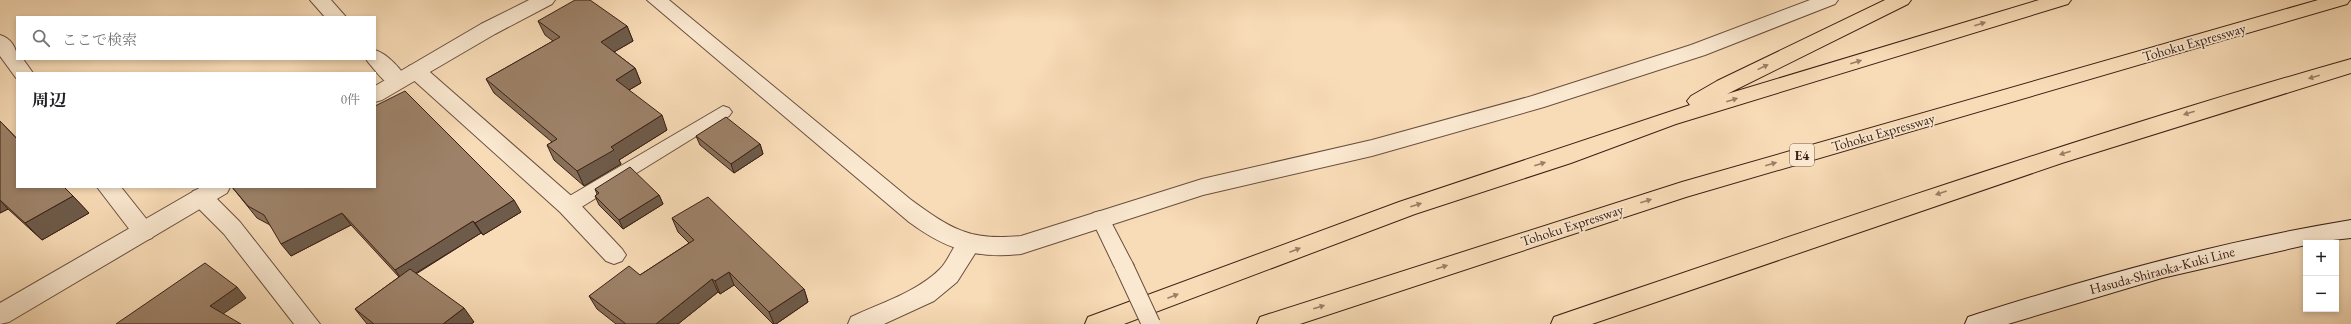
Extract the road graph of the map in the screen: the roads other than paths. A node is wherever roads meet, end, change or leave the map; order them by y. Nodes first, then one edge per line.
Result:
1 (320, 0) edge
2 (546, 0) edge
3 (657, 0) edge
4 (1828, 0) edge
5 (1900, 0) edge
6 (2061, 0) edge
7 (2340, 0) edge
8 (335, 16) edge
9 (0, 42) edge
10 (376, 58) edge
11 (2351, 66) edge
12 (22, 72) edge
13 (407, 76) junction
14 (376, 94) edge
15 (723, 112) dead end
16 (1668, 119) junction
17 (109, 188) edge
18 (210, 192) edge
19 (568, 206) junction
20 (1100, 218) junction
21 (2351, 229) edge
22 (144, 232) junction
23 (969, 244) junction
24 (614, 255) dead end
25 (0, 315) edge
26 (308, 324) edge
27 (860, 324) edge
28 (1097, 324) edge
29 (1151, 324) edge
30 (1268, 324) edge
31 (1563, 324) edge
32 (1977, 324) edge

1 - 8 street
2 - 13 street
3 - 23 street
4 - 20 street
16 -> 5 highway
16 -> 6 highway
30 -> 7 highway, Tohoku Expressway / E4
9 - 12 street
10 - 13 street
11 -> 31 highway
13 - 14 street
13 - 19 street
15 - 19 lane
28 -> 16 highway
17 - 22 street
18 - 22 street
18 - 26 street
19 - 24 street
20 - 23 street
20 - 29 lane, bridge
21 - 32 street, Hasuda-Shiraoka-Kuki Line
22 - 25 street
23 - 27 street

